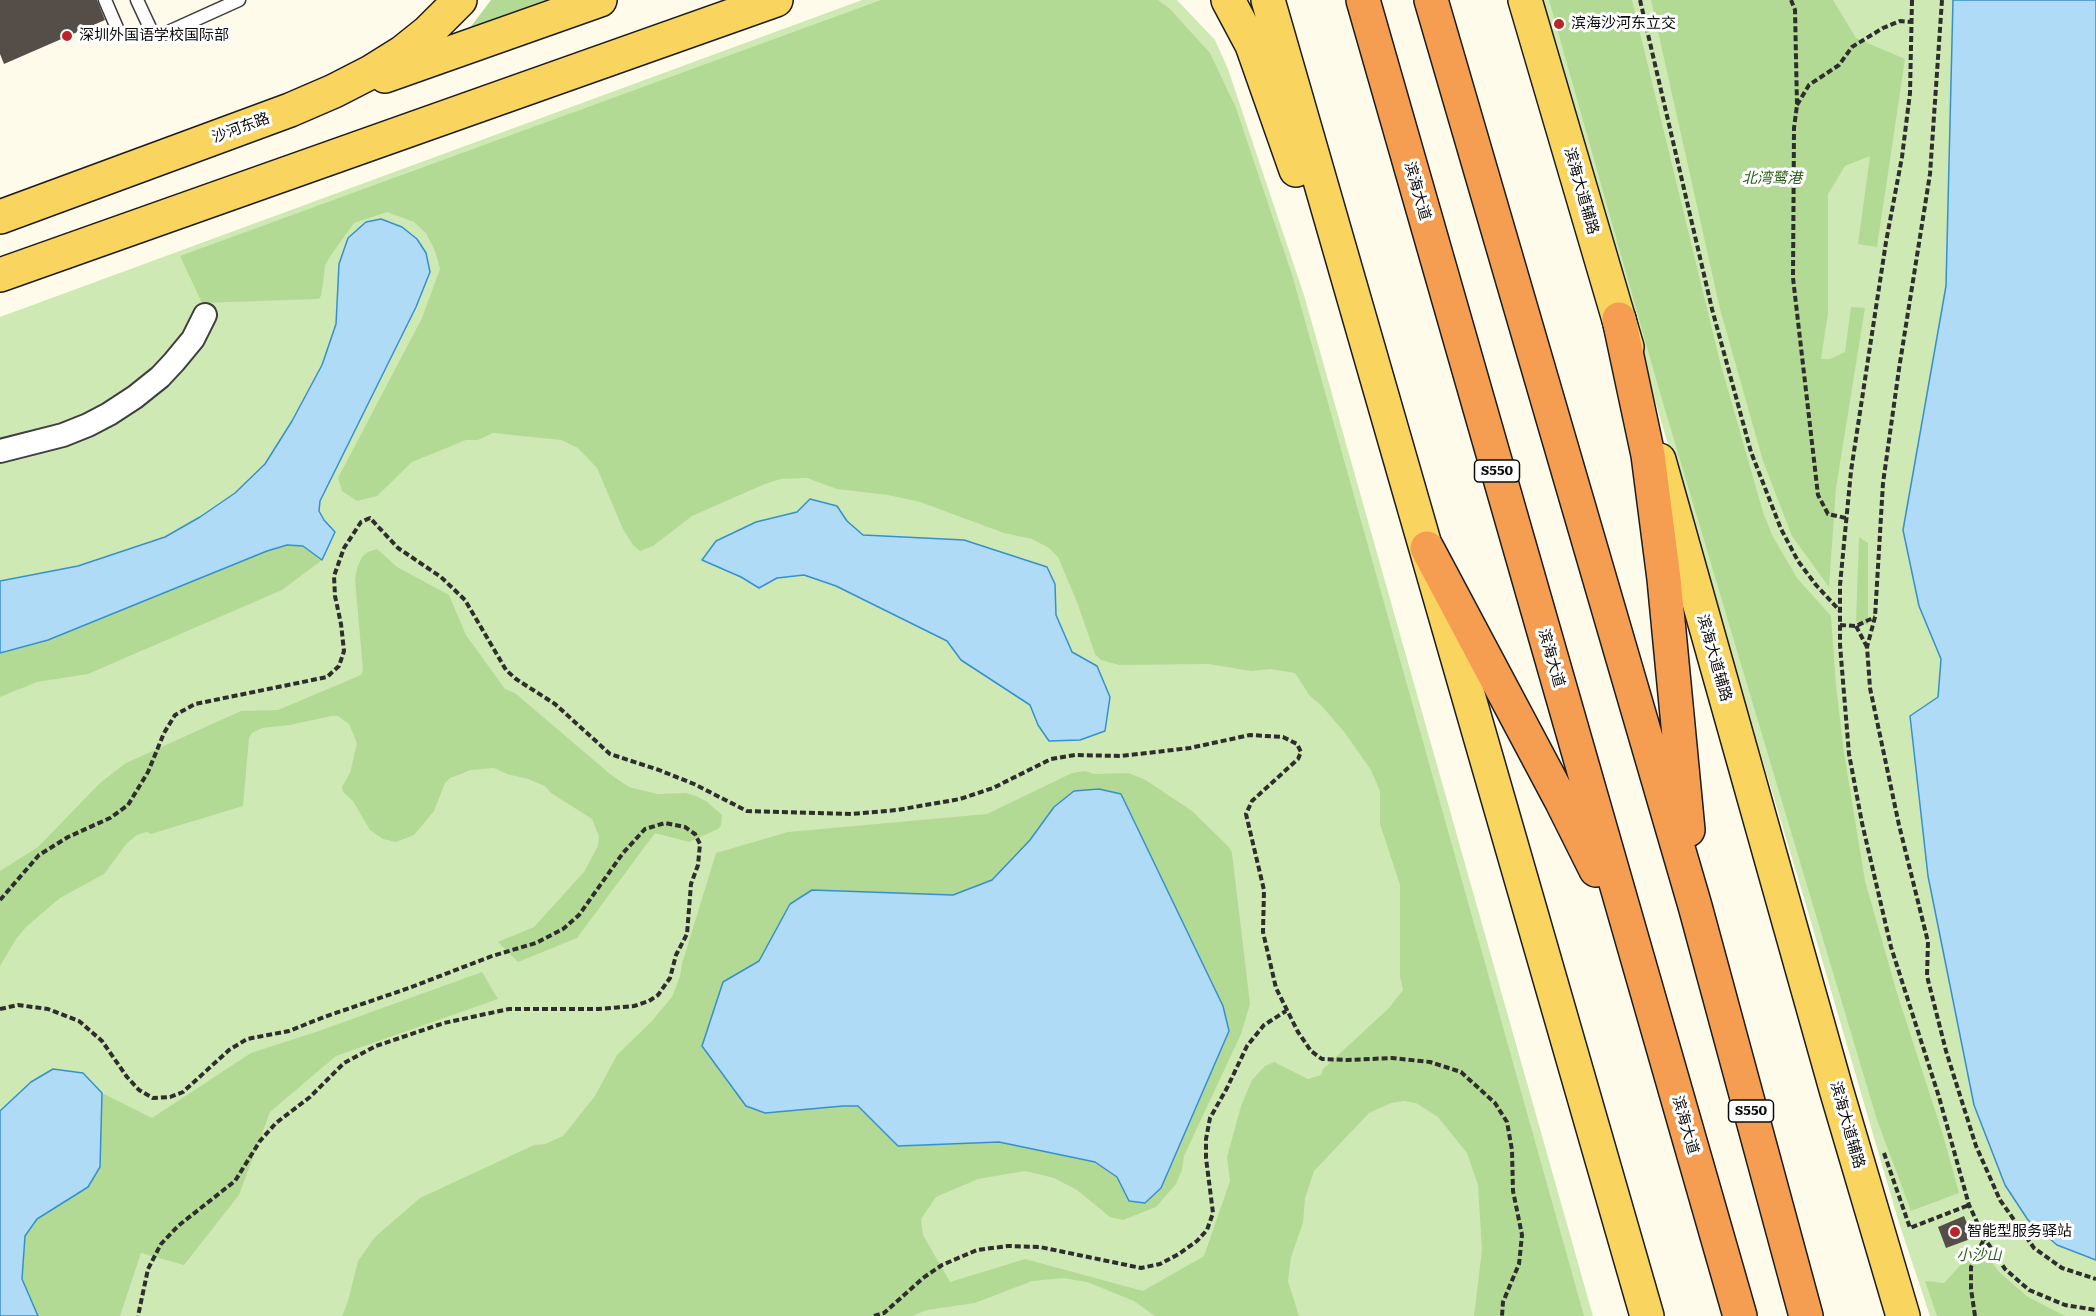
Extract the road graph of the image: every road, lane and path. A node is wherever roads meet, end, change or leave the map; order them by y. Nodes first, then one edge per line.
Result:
1 (105, 0) edge
2 (137, 0) edge
3 (239, 0) edge
4 (460, 0) edge
5 (600, 0) edge
6 (729, 0) edge
7 (776, 0) edge
8 (1228, 0) edge
9 (1268, 0) edge
10 (1363, 0) edge
11 (1431, 0) edge
12 (1640, 0) edge
13 (1791, 0) edge
14 (1912, 0) edge
15 (1942, 0) edge
16 (1526, 8) edge
17 (1912, 22) junction
18 (117, 28) dead end
19 (1797, 105) junction
20 (290, 110) junction
21 (354, 149) junction
22 (0, 217) edge
23 (0, 275) edge
24 (1357, 304) junction
25 (205, 315) dead end
26 (1619, 319) junction
27 (0, 452) edge
28 (1846, 518) junction
29 (1426, 548) junction
30 (1840, 612) junction
31 (1875, 617) junction
32 (1840, 625) junction
33 (1856, 626) junction
34 (1867, 647) junction
35 (0, 900) edge
36 (1695, 906) junction
37 (1632, 941) junction
38 (0, 1009) edge
39 (1286, 1011) junction
40 (1969, 1205) junction
41 (1910, 1228) dead end
42 (1984, 1239) junction
43 (2096, 1279) edge
44 (2096, 1310) edge
45 (138, 1316) edge
46 (874, 1316) edge
47 (1502, 1316) edge
48 (1647, 1316) edge
49 (1740, 1316) edge
50 (1806, 1316) edge
51 (1903, 1316) edge
52 (1976, 1316) edge

1 - 18 lane
2 - 3 lane
4 - 20 main road, 沙河东路
5 - 20 main road
6 - 21 main road
7 - 21 main road
8 - 24 main road
9 - 24 main road
10 - 37 highway, 滨海大道 / S550
11 - 36 highway, S550
12 - 30 path
13 - 19 path
14 - 17 path
15 - 31 path
16 - 26 main road, 滨海大道辅路
17 - 19 path
17 - 28 path
19 - 28 path
20 - 22 main road, 沙河东路
21 - 23 main road
24 - 29 main road
25 - 27 street
26 - 36 highway
26 - 51 main road, 滨海大道辅路
28 - 30 path
29 - 37 highway
29 - 48 main road
30 - 32 path
31 - 33 path
31 - 34 path
32 - 33 path
32 - 40 path
33 - 34 path
34 - 43 path
35 - 39 path
36 - 50 highway, S550
37 - 49 highway, 滨海大道 / S550
38 - 45 path
39 - 46 path
39 - 47 path
40 - 41 path
40 - 42 path
42 - 44 path
42 - 52 path

